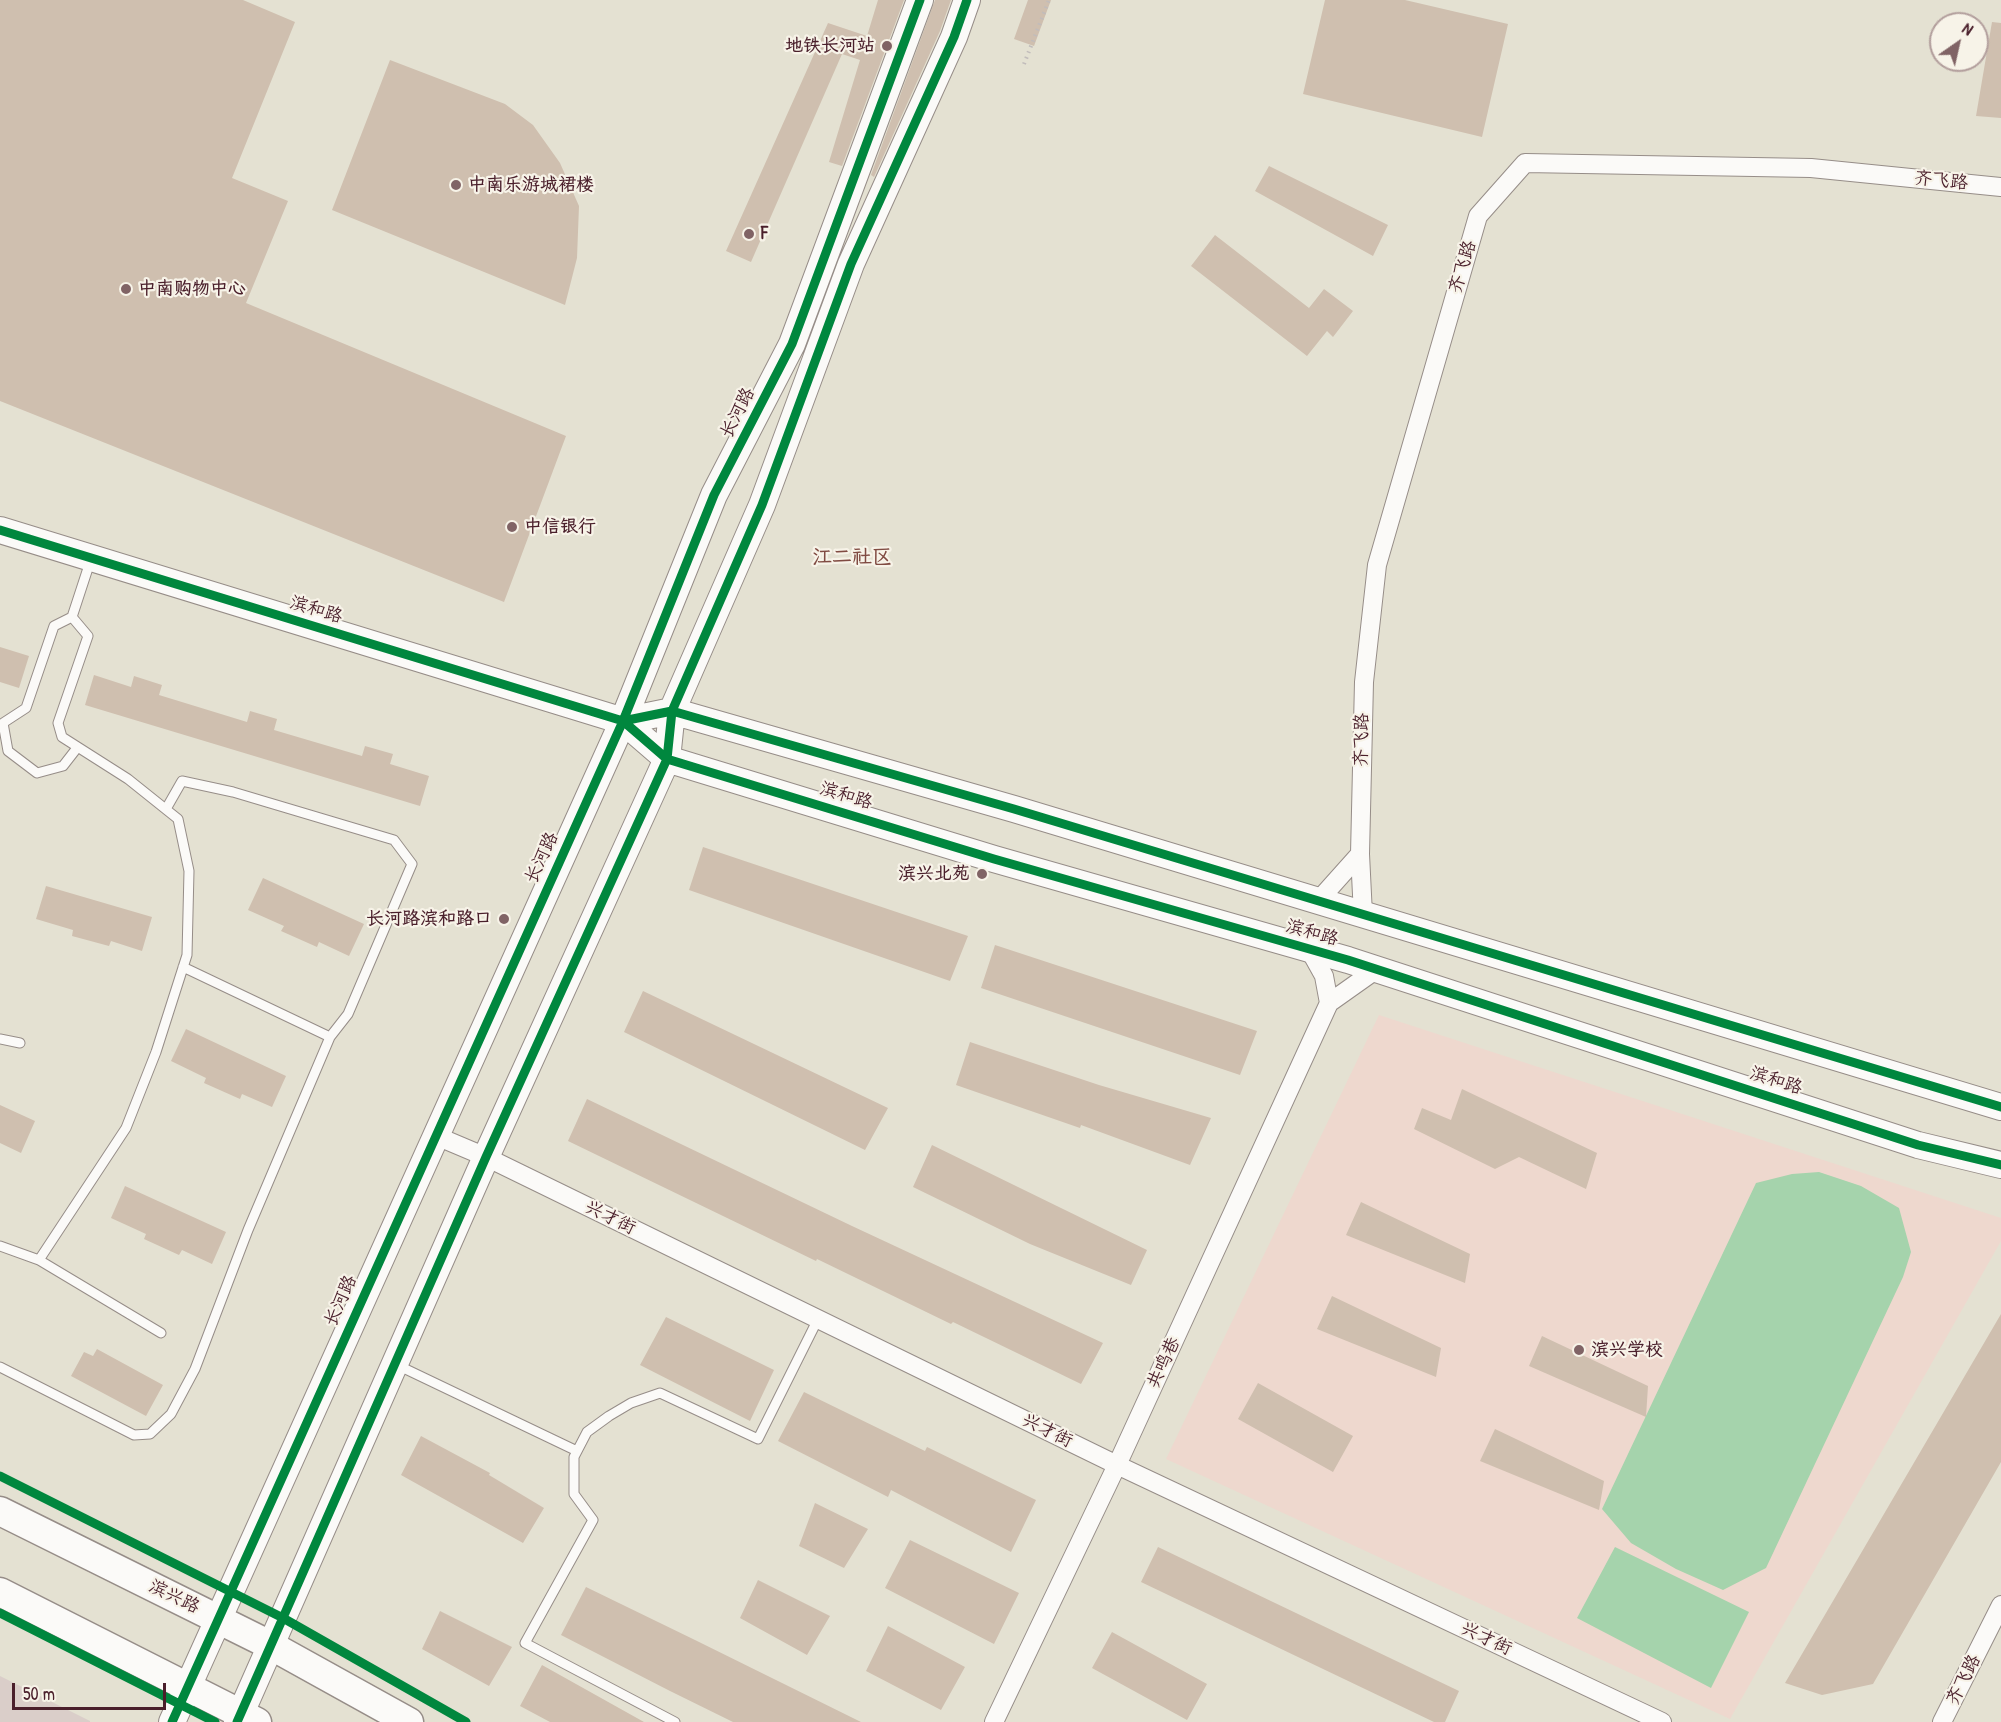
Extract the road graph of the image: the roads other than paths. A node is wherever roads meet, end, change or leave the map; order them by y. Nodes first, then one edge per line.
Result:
1 (920, 0) edge
2 (967, 0) edge
3 (2001, 187) edge
4 (0, 530) edge
5 (91, 558) junction
6 (72, 617) junction
7 (672, 711) junction
8 (622, 722) junction
9 (2, 723) edge
10 (77, 748) junction
11 (667, 759) junction
12 (166, 809) junction
13 (1360, 854) junction
14 (1318, 901) junction
15 (1364, 915) junction
16 (1309, 949) junction
17 (183, 967) junction
18 (1377, 969) junction
19 (1329, 1003) junction
20 (330, 1037) junction
21 (0, 1039) edge
22 (20, 1043) dead end
23 (2001, 1107) edge
24 (434, 1135) junction
25 (486, 1157) junction
26 (2001, 1165) edge
27 (0, 1246) edge
28 (39, 1260) junction
29 (818, 1319) junction
30 (161, 1333) dead end
31 (395, 1364) junction
32 (0, 1367) edge
33 (577, 1451) junction
34 (1117, 1465) junction
35 (0, 1511) edge
36 (0, 1592) edge
37 (2001, 1605) edge
38 (217, 1619) junction
39 (270, 1645) junction
40 (186, 1688) junction
41 (245, 1719) edge
42 (172, 1722) edge
43 (410, 1722) edge
44 (675, 1722) edge
45 (994, 1722) edge
46 (1662, 1722) edge
47 (1942, 1722) edge

1 - 8 main road, 长河路
2 - 7 main road
3 - 13 street, 齐飞路
4 - 5 main road, 滨和路
5 - 6 lane
5 - 8 main road, 滨和路
6 - 9 lane
6 - 10 lane
7 - 8 main road, 滨和路
7 - 11 main road
7 - 14 main road, 滨和路
8 - 11 main road, 滨和路
8 - 24 main road, 长河路
9 - 10 lane
10 - 12 lane
11 - 16 main road, 滨和路
11 - 25 main road
12 - 17 lane
12 - 20 lane
13 - 14 street
13 - 15 street, 齐飞路
14 - 15 main road, 滨和路
15 - 23 main road, 滨和路
16 - 18 main road, 滨和路
16 - 19 street
17 - 20 lane
17 - 28 lane
18 - 19 street
18 - 26 main road, 滨和路
19 - 34 street, 共鸣巷
20 - 32 lane
21 - 22 lane
24 - 25 street, 兴才街
24 - 38 main road, 长河路
25 - 29 street, 兴才街
25 - 31 main road
27 - 28 lane
28 - 30 lane
29 - 33 lane
29 - 34 street, 兴才街
31 - 33 lane
31 - 39 main road
33 - 44 lane
34 - 45 street, 共鸣巷
34 - 46 street, 兴才街
35 - 38 main road, 滨兴路
36 - 40 main road
37 - 47 street, 齐飞路
38 - 39 main road, 滨兴路
38 - 40 main road, 长河路
39 - 41 main road
39 - 43 main road, 滨兴路
40 - 41 main road
40 - 42 main road, 长河路

